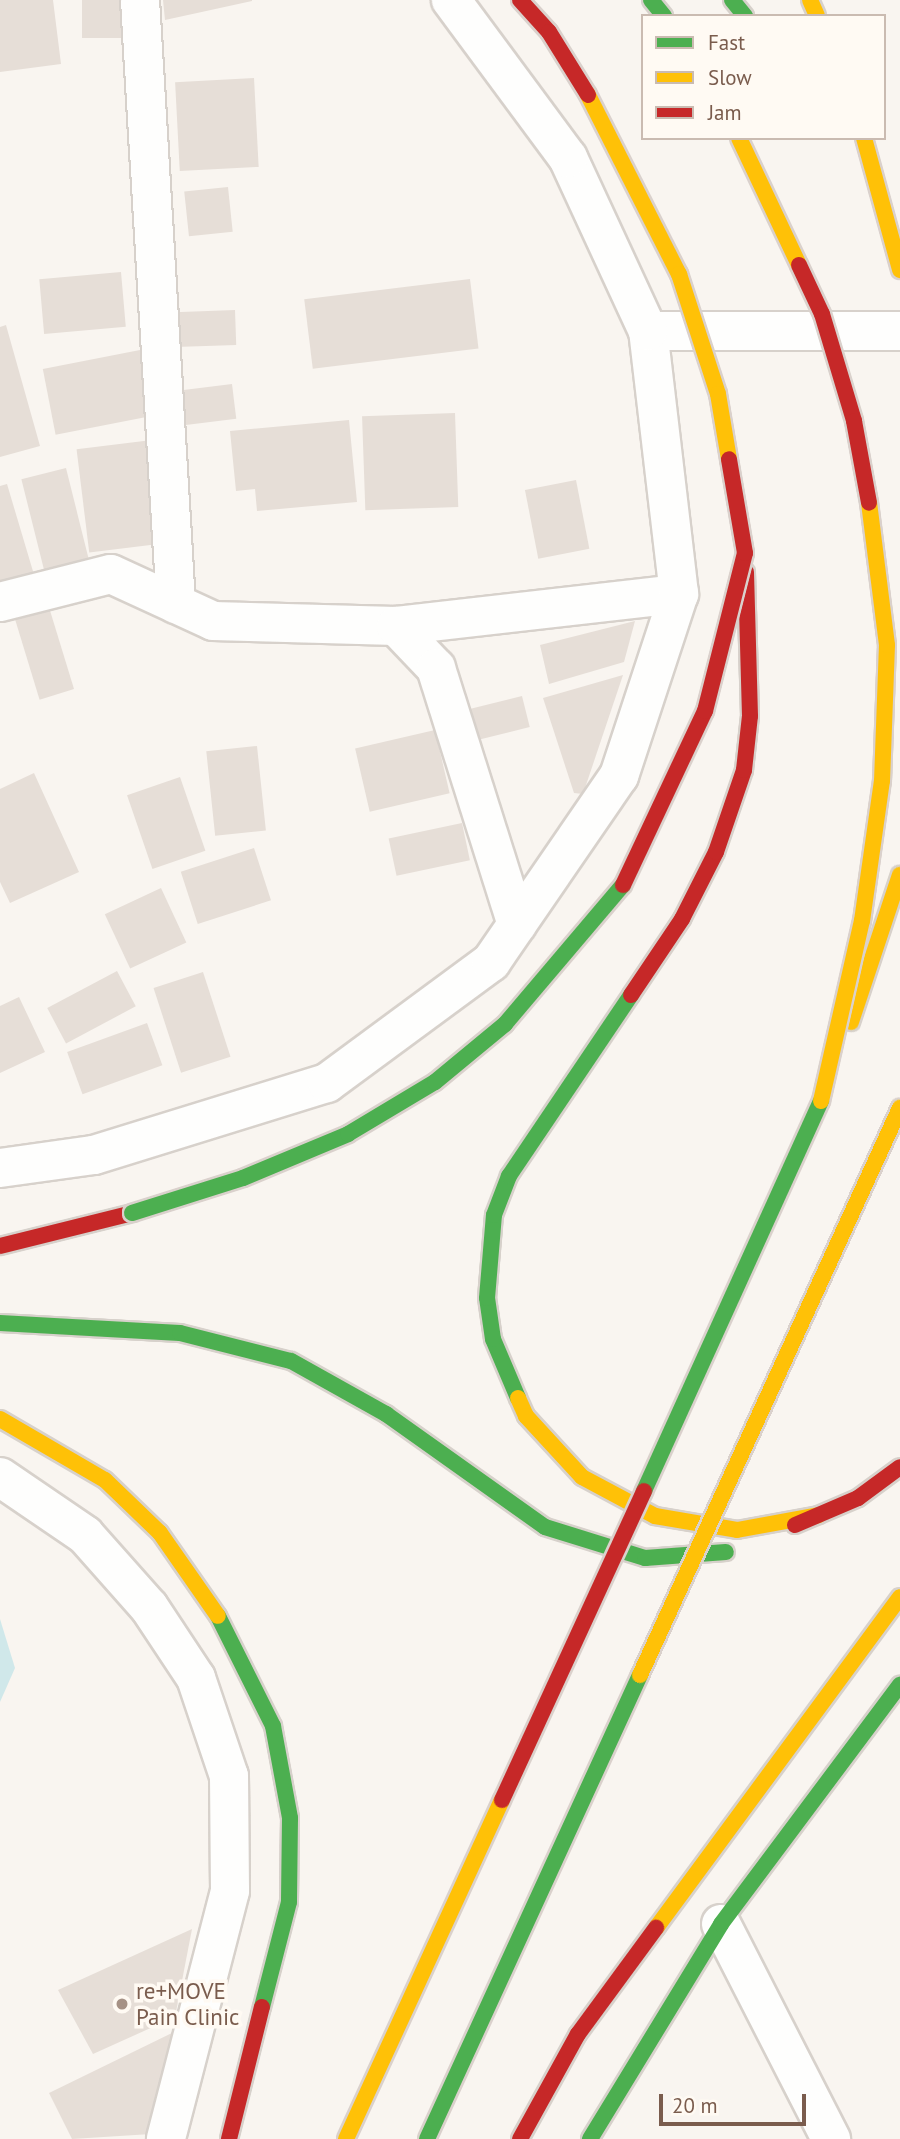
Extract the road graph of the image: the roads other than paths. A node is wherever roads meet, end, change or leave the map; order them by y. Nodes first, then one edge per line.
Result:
1 (140, 0) edge
2 (451, 0) edge
3 (520, 0) edge
4 (732, 0) edge
5 (743, 14) edge
6 (740, 140) edge
7 (852, 140) edge
8 (865, 140) edge
9 (897, 188) dead end
10 (900, 270) edge
11 (648, 331) junction
12 (900, 331) edge
13 (745, 552) junction
14 (679, 594) junction
15 (0, 601) edge
16 (176, 604) junction
17 (396, 626) junction
18 (900, 875) edge
19 (517, 925) junction
20 (900, 1108) edge
21 (818, 1113) junction
22 (0, 1168) edge
23 (0, 1246) edge
24 (0, 1323) edge
25 (0, 1419) edge
26 (900, 1467) edge
27 (0, 1477) edge
28 (819, 1515) junction
29 (900, 1597) edge
30 (900, 1685) edge
31 (721, 1924) junction
32 (166, 2139) edge
33 (229, 2139) edge
34 (346, 2139) edge
35 (427, 2139) edge
36 (520, 2139) edge
37 (590, 2139) edge
38 (831, 2139) edge

1 - 16 street
2 - 11 street
3 - 13 main road, bridge
4 - 5 main road
6 - 21 main road, bridge
7 - 9 main road
8 - 10 main road, bridge
11 - 12 street
11 - 14 street
13 - 23 main road, bridge
13 - 28 main road, bridge
14 - 17 street
14 - 19 street
15 - 16 street
16 - 17 street
17 - 19 street
18 - 21 main road, bridge
19 - 22 street
20 - 35 main road, bridge
21 - 34 main road, bridge
24 - 28 main road
25 - 33 main road
26 - 28 main road
27 - 32 street
29 - 36 main road
30 - 31 main road
31 - 37 main road
31 - 38 street

